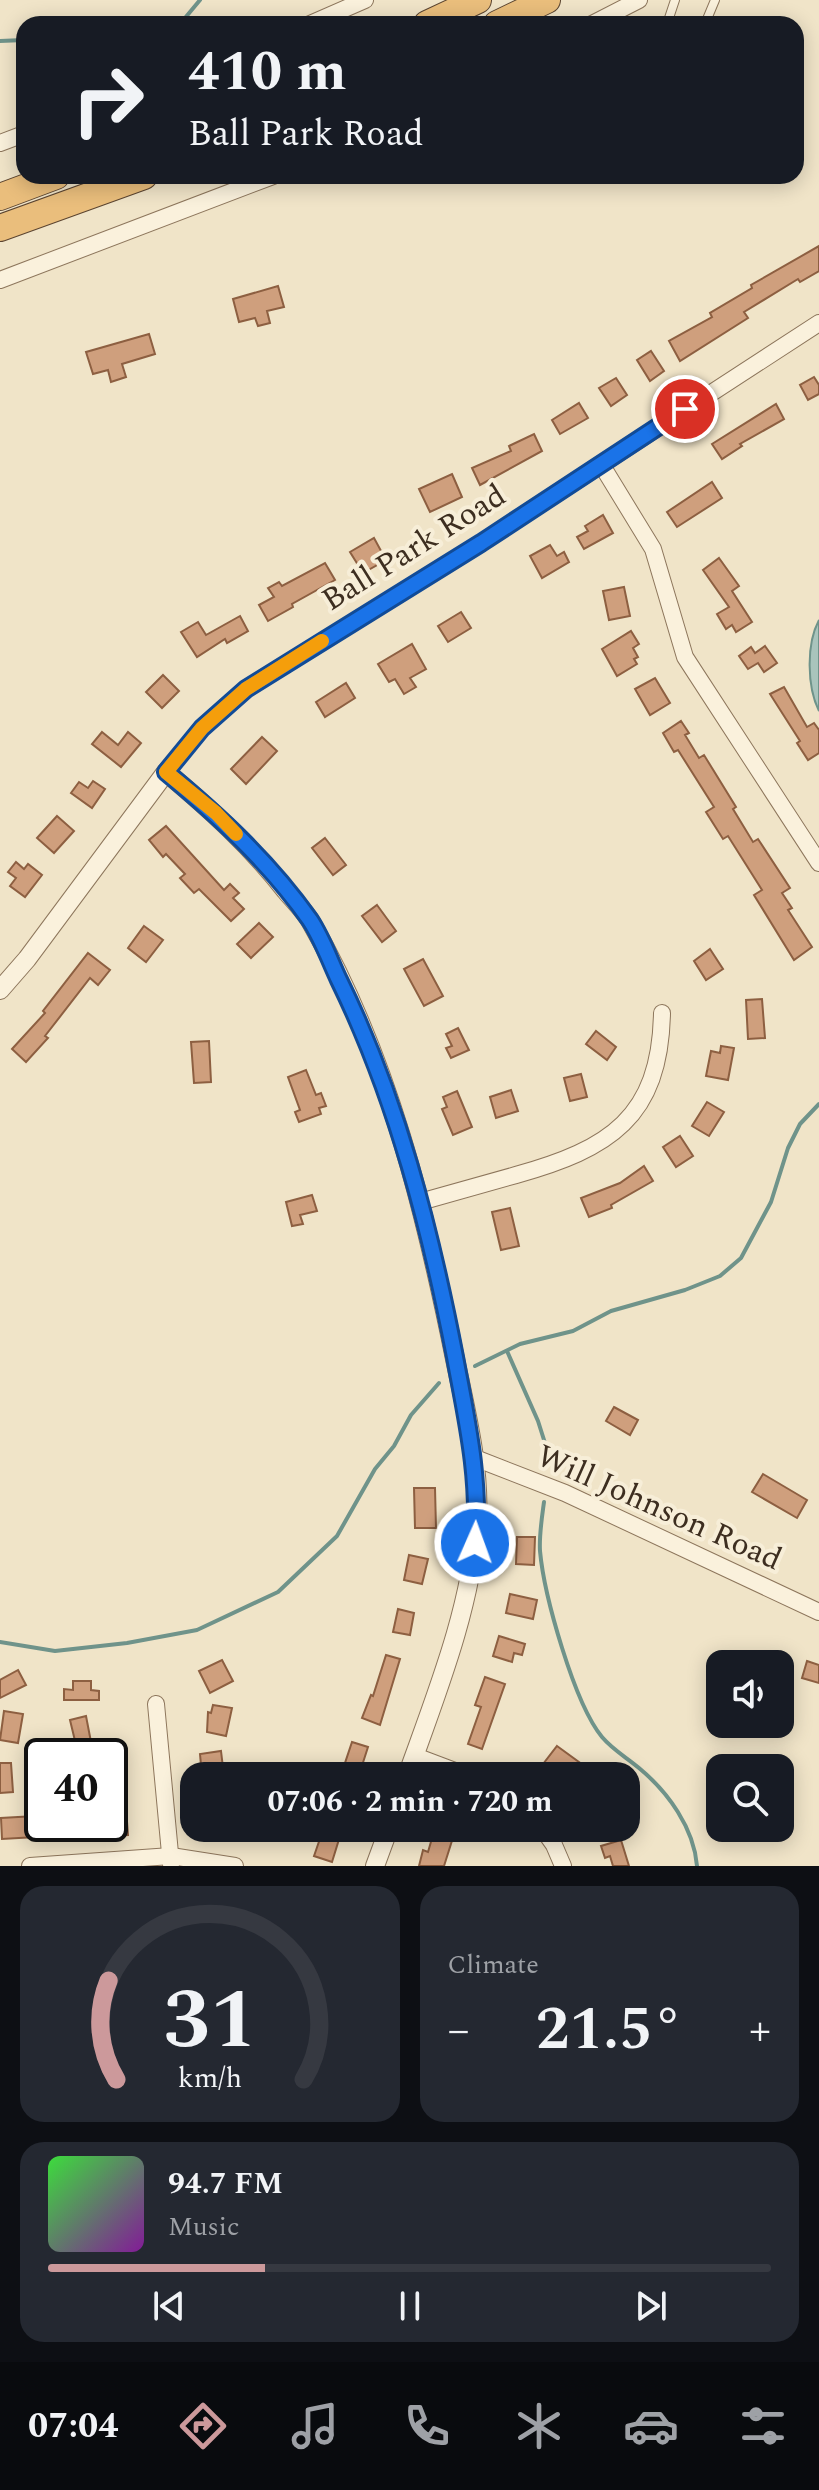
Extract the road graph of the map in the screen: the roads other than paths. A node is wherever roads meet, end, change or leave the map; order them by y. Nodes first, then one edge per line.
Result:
1 (365, 0) edge
2 (478, 0) edge
3 (547, 0) edge
4 (639, 0) edge
5 (342, 5) edge
6 (323, 16) edge
7 (444, 16) edge
8 (514, 16) edge
9 (608, 16) edge
10 (35, 184) edge
11 (122, 184) edge
12 (252, 184) edge
13 (0, 197) edge
14 (0, 228) edge
15 (0, 280) edge
16 (819, 323) edge
17 (601, 464) junction
18 (166, 772) junction
19 (819, 863) edge
20 (0, 990) edge
21 (662, 1013) dead end
22 (420, 1202) junction
23 (475, 1458) junction
24 (819, 1612) edge
25 (156, 1704) dead end
26 (415, 1756) junction
27 (413, 1762) edge
28 (431, 1762) edge
29 (384, 1842) edge
30 (552, 1842) edge
31 (171, 1861) edge
32 (30, 1866) edge
33 (235, 1866) edge
34 (375, 1866) edge
35 (563, 1866) edge

1 - 5 street
2 - 7 highway
3 - 8 highway
4 - 9 street
5 - 6 street
10 - 13 highway
11 - 14 highway
12 - 15 street
16 - 17 street, Ball Park Road
17 - 18 street, Ball Park Road
17 - 19 street
18 - 20 street, Ball Park Road
18 - 22 street
21 - 22 street
22 - 23 street
23 - 24 street, Will Johnson Road
23 - 26 street
25 - 31 street
26 - 27 street
26 - 28 street
29 - 34 street
30 - 35 street
31 - 32 street
31 - 33 street

